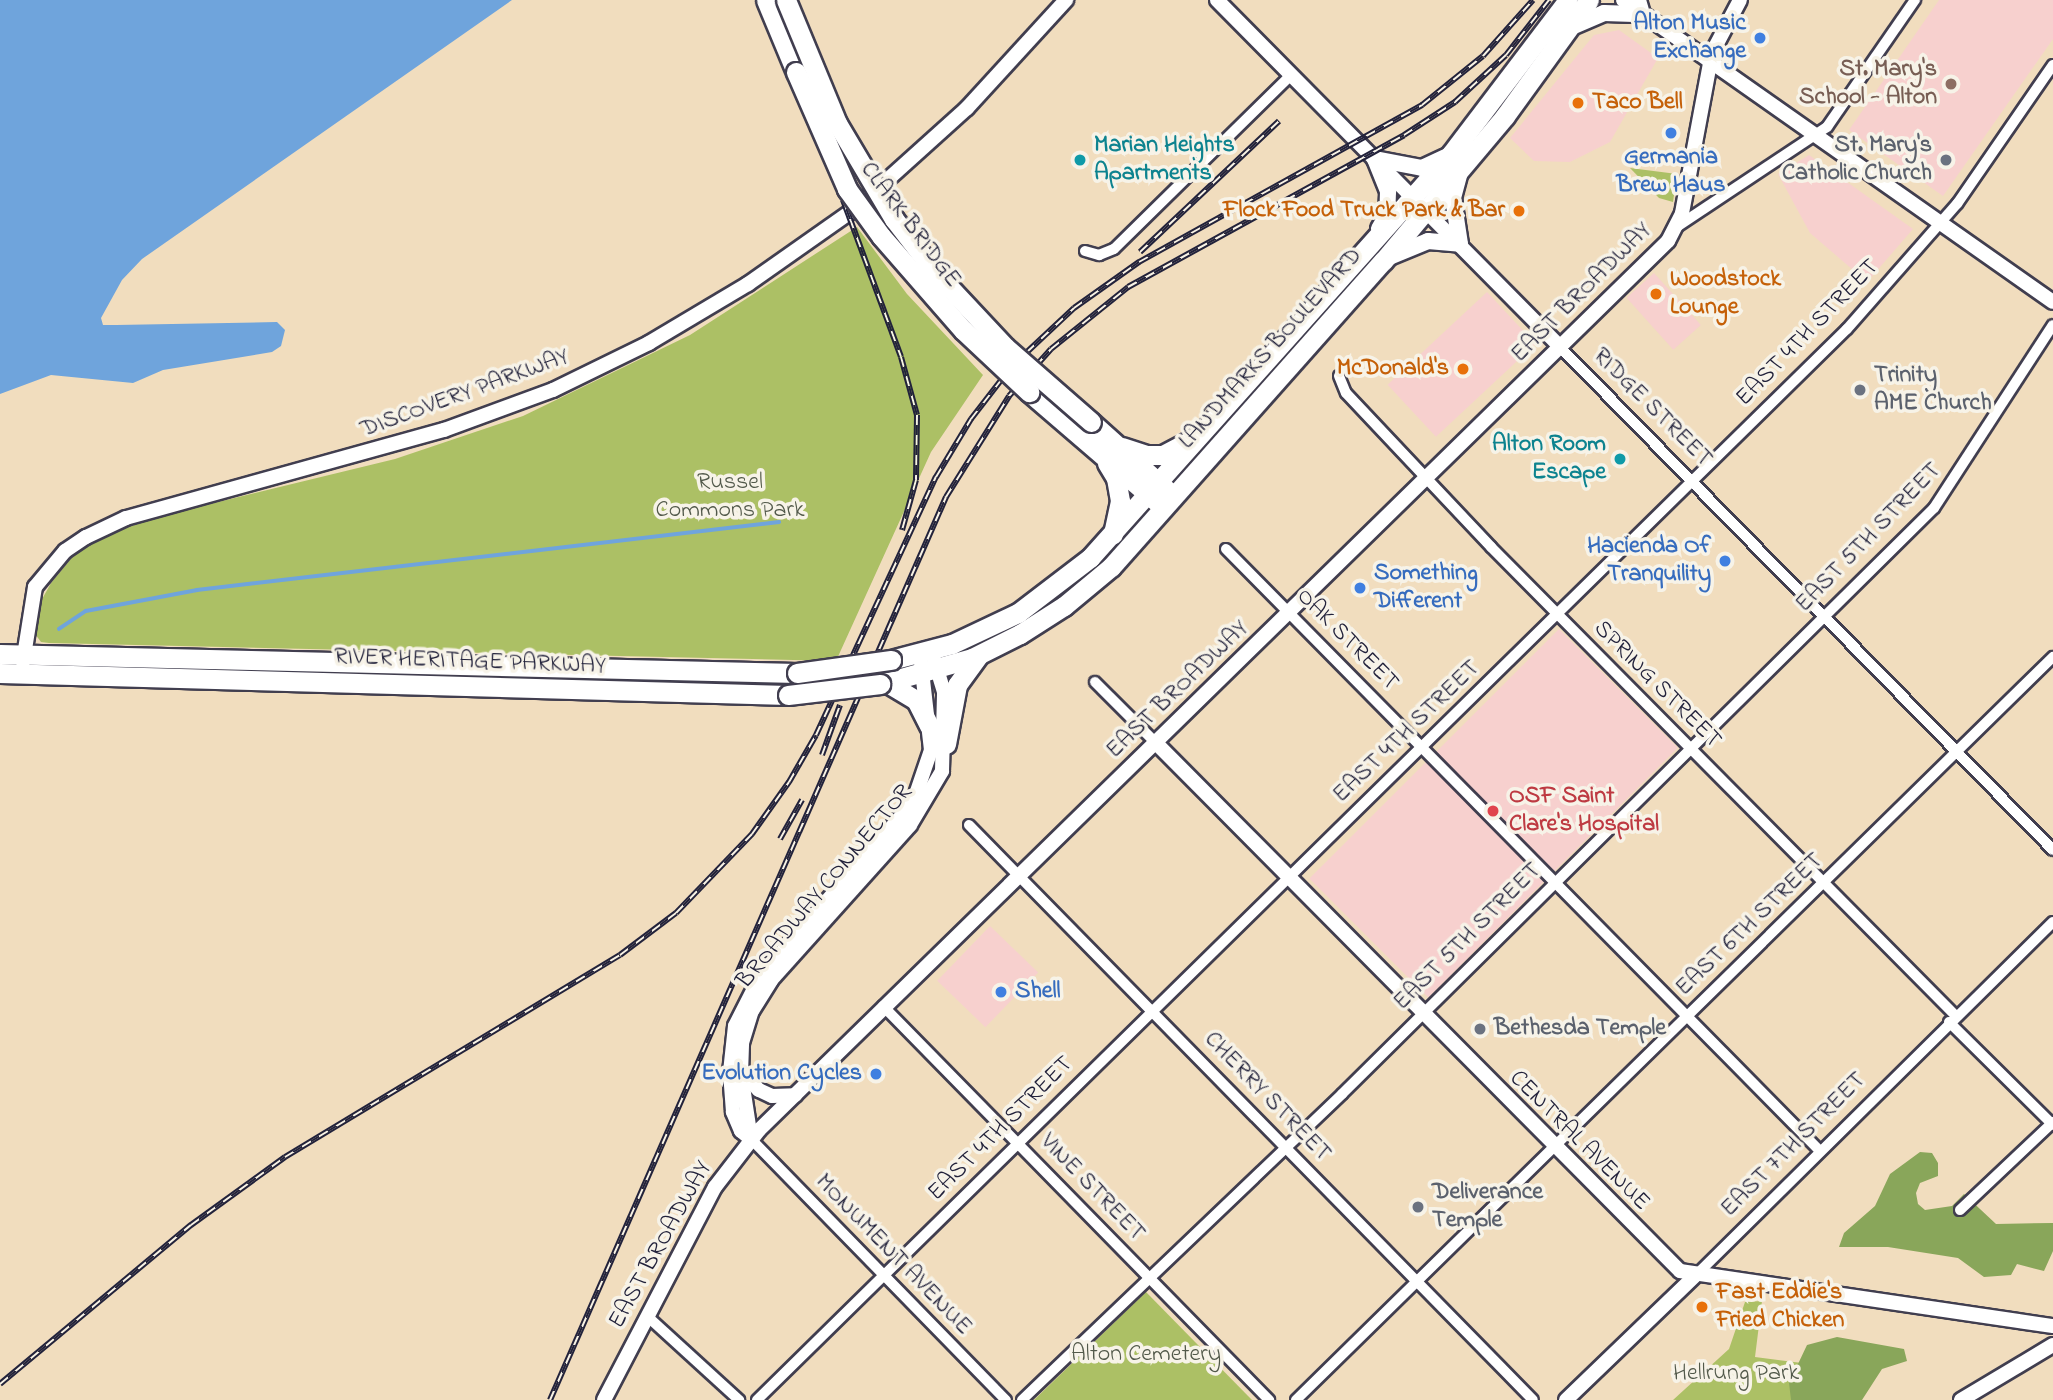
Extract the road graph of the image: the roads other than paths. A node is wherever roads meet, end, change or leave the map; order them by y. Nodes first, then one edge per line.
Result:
1 (766, 0) edge
2 (786, 0) edge
3 (1066, 0) edge
4 (1217, 0) edge
5 (1568, 0) edge
6 (1589, 0) edge
7 (1623, 0) edge
8 (1740, 0) edge
9 (1915, 0) edge
10 (1640, 7) edge
11 (1567, 29) junction
12 (1711, 61) junction
13 (2053, 65) edge
14 (1291, 75) junction
15 (1816, 136) junction
16 (1375, 159) junction
17 (1456, 160) junction
18 (1418, 203) junction
19 (1940, 222) junction
20 (1678, 226) junction
21 (1460, 244) junction
22 (1085, 251) dead end
23 (1376, 255) junction
24 (2053, 302) edge
25 (2053, 325) edge
26 (1560, 347) junction
27 (1339, 376) dead end
28 (1085, 429) junction
29 (1205, 432) junction
30 (1107, 449) junction
31 (1426, 478) junction
32 (1692, 481) junction
33 (1162, 496) junction
34 (1112, 536) junction
35 (1226, 549) dead end
36 (1290, 612) junction
37 (1557, 614) junction
38 (1825, 615) junction
39 (0, 654) edge
40 (979, 654) junction
41 (2053, 657) edge
42 (928, 661) junction
43 (23, 664) junction
44 (0, 673) edge
45 (1096, 682) dead end
46 (883, 683) junction
47 (929, 726) junction
48 (1156, 743) junction
49 (946, 744) junction
50 (1423, 745) junction
51 (1690, 748) junction
52 (1957, 750) junction
53 (969, 825) dead end
54 (2053, 850) edge
55 (1020, 875) junction
56 (1287, 879) junction
57 (1555, 880) junction
58 (1824, 883) junction
59 (2053, 922) edge
60 (883, 1006) junction
61 (1153, 1010) junction
62 (1420, 1014) junction
63 (1687, 1016) junction
64 (1952, 1019) junction
65 (741, 1071) junction
66 (795, 1095) junction
67 (2052, 1124) edge
68 (751, 1139) junction
69 (1017, 1142) junction
70 (1287, 1147) junction
71 (1553, 1149) junction
72 (1820, 1151) junction
73 (1960, 1210) dead end
74 (883, 1276) junction
75 (1149, 1277) junction
76 (1694, 1277) junction
77 (1417, 1281) junction
78 (647, 1316) junction
79 (2053, 1326) edge
80 (2053, 1345) edge
81 (604, 1400) edge
82 (739, 1400) edge
83 (757, 1400) edge
84 (1006, 1400) edge
85 (1022, 1400) edge
86 (1269, 1400) edge
87 (1296, 1400) edge
88 (1533, 1400) edge
89 (1566, 1400) edge
90 (1961, 1400) edge

1 - 28 highway, CLARK BRIDGE, bridge
2 - 28 highway, CLARK BRIDGE, bridge
3 - 43 street, DISCOVERY PARKWAY
4 - 14 street, RIDGE STREET
5 - 17 highway, LANDMARKS BOULEVARD
6 - 11 highway, LANDMARKS BOULEVARD
7 - 10 street
8 - 12 street, EAST BROADWAY
9 - 15 street
10 - 11 main road
10 - 12 street
11 - 17 highway, LANDMARKS BOULEVARD
12 - 15 street
12 - 20 street, EAST BROADWAY
13 - 19 street, EAST 4TH STREET
14 - 16 street, RIDGE STREET
14 - 22 street
15 - 19 street
15 - 20 street
16 - 17 main road
16 - 18 street, RIDGE STREET
16 - 23 main road
17 - 18 highway, LANDMARKS BOULEVARD
17 - 21 main road
18 - 21 street, RIDGE STREET
18 - 23 highway, LANDMARKS BOULEVARD
19 - 24 street
19 - 32 street, EAST 4TH STREET
20 - 26 street, EAST BROADWAY
21 - 23 main road
21 - 26 street, RIDGE STREET
23 - 29 highway, LANDMARKS BOULEVARD
23 - 33 highway, LANDMARKS BOULEVARD
25 - 38 street, EAST 5TH STREET
26 - 31 street, EAST BROADWAY
26 - 32 street, RIDGE STREET
27 - 31 street, SPRING STREET
28 - 30 highway
29 - 30 highway
29 - 33 highway, LANDMARKS BOULEVARD
30 - 33 highway
30 - 34 highway
31 - 36 street, EAST BROADWAY
31 - 37 street, SPRING STREET
32 - 37 street, EAST 4TH STREET
32 - 38 street, RIDGE STREET
33 - 34 highway, LANDMARKS BOULEVARD
33 - 40 highway, LANDMARKS BOULEVARD
34 - 42 highway, LANDMARKS BOULEVARD
35 - 36 street, OAK STREET
36 - 48 street, EAST BROADWAY
36 - 50 street, OAK STREET
37 - 50 street, EAST 4TH STREET
37 - 51 street, SPRING STREET
38 - 51 street, EAST 5TH STREET
38 - 52 street, RIDGE STREET
39 - 43 highway, RIVER HERITAGE PARKWAY
40 - 42 highway, LANDMARKS BOULEVARD
40 - 49 highway
41 - 52 street, EAST 6TH STREET
42 - 43 highway, RIVER HERITAGE PARKWAY, bridge
42 - 46 highway, RIVER HERITAGE PARKWAY
42 - 47 street, BROADWAY CONNECTOR
42 - 49 street, BROADWAY CONNECTOR
43 - 44 highway, RIVER HERITAGE PARKWAY
43 - 46 highway, RIVER HERITAGE PARKWAY, bridge
45 - 48 street, CENTRAL AVENUE
46 - 47 highway
47 - 68 street, BROADWAY CONNECTOR
48 - 55 street, EAST BROADWAY
48 - 56 street, CENTRAL AVENUE
49 - 65 street, BROADWAY CONNECTOR
50 - 56 street, EAST 4TH STREET
50 - 57 street, OAK STREET
51 - 57 street, EAST 5TH STREET
51 - 58 street, SPRING STREET
52 - 54 street, RIDGE STREET
52 - 58 street, EAST 6TH STREET
53 - 55 street, CHERRY STREET
55 - 60 street, EAST BROADWAY
55 - 61 street, CHERRY STREET
56 - 61 street, EAST 4TH STREET
56 - 62 street, CENTRAL AVENUE
57 - 62 street, EAST 5TH STREET
57 - 63 street, OAK STREET
58 - 63 street, EAST 6TH STREET
58 - 64 street, SPRING STREET
59 - 64 street, EAST 7TH STREET
60 - 66 street, EAST BROADWAY
60 - 69 street, VINE STREET
61 - 69 street, EAST 4TH STREET
61 - 70 street, CHERRY STREET
62 - 70 street, EAST 5TH STREET
62 - 71 street, CENTRAL AVENUE
63 - 71 street, EAST 6TH STREET
63 - 72 street, OAK STREET
64 - 67 street, SPRING STREET
64 - 72 street, EAST 7TH STREET
65 - 66 street
65 - 68 street, BROADWAY CONNECTOR
66 - 68 street, EAST BROADWAY
67 - 73 street
68 - 74 street, MONUMENT AVENUE
68 - 78 street, EAST BROADWAY
69 - 74 street, EAST 4TH STREET
69 - 75 street, VINE STREET
70 - 75 street, EAST 5TH STREET
70 - 77 street, CHERRY STREET
71 - 76 street, CENTRAL AVENUE
71 - 77 street, EAST 6TH STREET
72 - 76 street, EAST 7TH STREET
74 - 83 street, EAST 4TH STREET
74 - 84 street, MONUMENT AVENUE
75 - 85 street, EAST 5TH STREET
75 - 86 street, VINE STREET
76 - 79 street, CENTRAL AVENUE
76 - 89 street, EAST 7TH STREET
77 - 87 street, EAST 6TH STREET
77 - 88 street, CHERRY STREET
78 - 81 street, EAST BROADWAY
78 - 82 street
80 - 90 street

